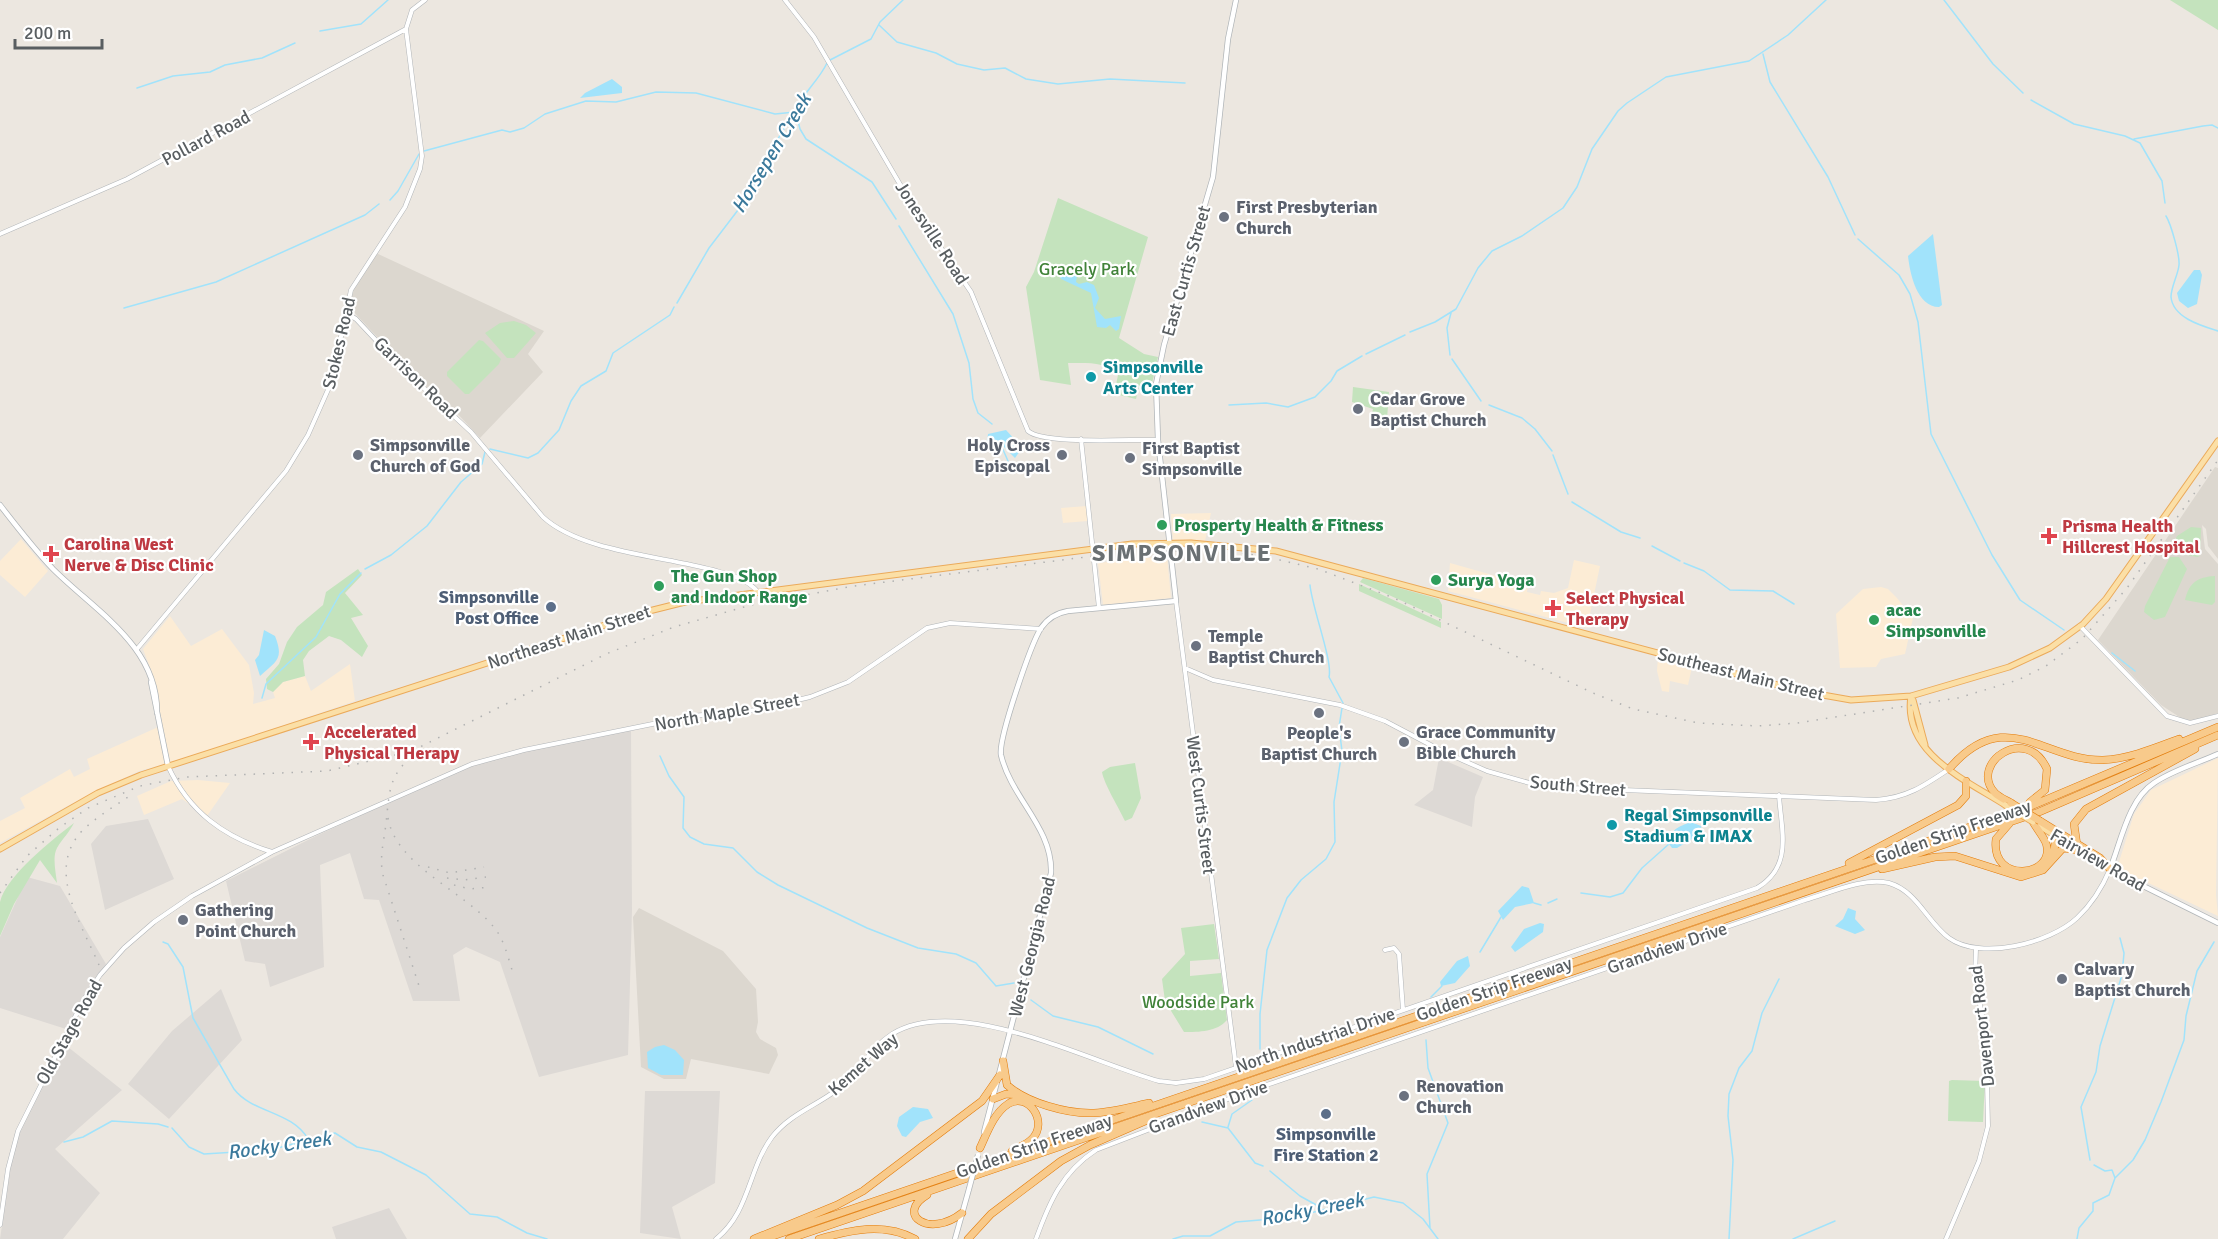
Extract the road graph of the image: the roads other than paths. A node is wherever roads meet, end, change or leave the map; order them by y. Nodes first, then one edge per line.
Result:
1 (425, 0) edge
2 (785, 0) edge
3 (1236, 0) edge
4 (406, 29) junction
5 (0, 234) edge
6 (346, 313) junction
7 (1081, 439) junction
8 (1158, 440) junction
9 (2218, 441) edge
10 (0, 506) edge
11 (1169, 543) junction
12 (1094, 548) junction
13 (758, 592) junction
14 (1176, 602) junction
15 (1100, 608) junction
16 (2080, 626) junction
17 (1041, 629) junction
18 (137, 649) junction
19 (1185, 668) junction
20 (1911, 696) junction
21 (2218, 716) edge
22 (2218, 726) edge
23 (2218, 736) edge
24 (2218, 754) edge
25 (168, 766) junction
26 (1948, 769) junction
27 (1966, 781) junction
28 (1779, 795) junction
29 (2008, 804) junction
30 (2015, 820) junction
31 (2036, 822) junction
32 (1968, 827) junction
33 (2056, 836) junction
34 (2077, 847) junction
35 (0, 849) edge
36 (273, 852) junction
37 (2053, 858) junction
38 (2110, 869) junction
39 (1827, 875) junction
40 (1836, 880) junction
41 (2218, 922) edge
42 (1977, 949) junction
43 (1385, 950) dead end
44 (1403, 1010) junction
45 (1011, 1032) junction
46 (1003, 1061) junction
47 (1236, 1067) junction
48 (1000, 1075) junction
49 (1022, 1095) junction
50 (1186, 1098) junction
51 (993, 1099) junction
52 (979, 1151) junction
53 (994, 1161) junction
54 (940, 1188) junction
55 (962, 1213) junction
56 (0, 1225) edge
57 (920, 1230) dead end
58 (946, 1233) dead end
59 (716, 1239) edge
60 (754, 1239) edge
61 (764, 1239) edge
62 (789, 1239) edge
63 (819, 1239) edge
64 (915, 1239) edge
65 (955, 1239) edge
66 (968, 1239) edge
67 (1036, 1239) edge
68 (1946, 1239) edge

1 - 4 street
2 - 7 street, Jonesville Road
3 - 8 main road, East Curtis Street
4 - 5 street, Pollard Road
4 - 6 street, Stokes Road
6 - 13 street, Garrison Road
6 - 18 street, Stokes Road
7 - 8 street, Jonesville Road
7 - 12 street
8 - 11 main road, East Curtis Street
9 - 16 main road, Southeast Main Street
10 - 18 main road
11 - 12 main road, Northeast Main Street
11 - 14 main road, West Curtis Street
11 - 20 main road, Southeast Main Street
12 - 13 main road, Northeast Main Street
12 - 15 street
13 - 25 main road, Northeast Main Street
14 - 15 main road
14 - 19 street, West Curtis Street
15 - 17 main road
16 - 20 main road, Southeast Main Street
16 - 21 street
17 - 36 street, North Maple Street
17 - 45 main road, West Georgia Road
18 - 25 main road
19 - 28 street, South Street
19 - 47 street, West Curtis Street
20 - 26 main road
22 - 26 highway
22 - 32 highway, Golden Strip Freeway
23 - 30 highway, Golden Strip Freeway
23 - 34 highway
24 - 38 main road, Grandview Drive
25 - 35 main road, Northeast Main Street
25 - 36 street
26 - 27 main road
26 - 28 street, South Street
27 - 29 main road
27 - 39 highway
28 - 44 street, North Industrial Drive
29 - 31 highway, bridge
29 - 32 highway
30 - 31 highway
30 - 40 highway, Golden Strip Freeway
31 - 33 main road, Fairview Road
31 - 34 highway
32 - 39 highway, Golden Strip Freeway
33 - 34 main road, Fairview Road
33 - 37 highway
34 - 37 highway
34 - 38 highway
36 - 56 street, Old Stage Road
37 - 40 highway
38 - 41 main road, Fairview Road
38 - 42 street, Grandview Drive
39 - 50 highway, Golden Strip Freeway
40 - 50 highway, Golden Strip Freeway
42 - 67 street, Grandview Drive
42 - 68 street, Davenport Road
43 - 44 street
44 - 47 street, North Industrial Drive
45 - 46 main road, West Georgia Road
45 - 47 street, North Industrial Drive
45 - 59 street, Kemet Way
46 - 48 main road, West Georgia Road
46 - 49 highway
48 - 51 main road, West Georgia Road
48 - 60 highway
49 - 50 highway
49 - 51 highway
50 - 53 highway, Golden Strip Freeway
50 - 54 highway, Golden Strip Freeway
50 - 66 highway
51 - 52 main road, West Georgia Road
52 - 53 highway
52 - 55 main road, West Georgia Road, bridge
53 - 61 highway, Golden Strip Freeway
54 - 57 highway
54 - 62 highway, Golden Strip Freeway
55 - 58 highway
55 - 65 main road, West Georgia Road
63 - 64 highway

